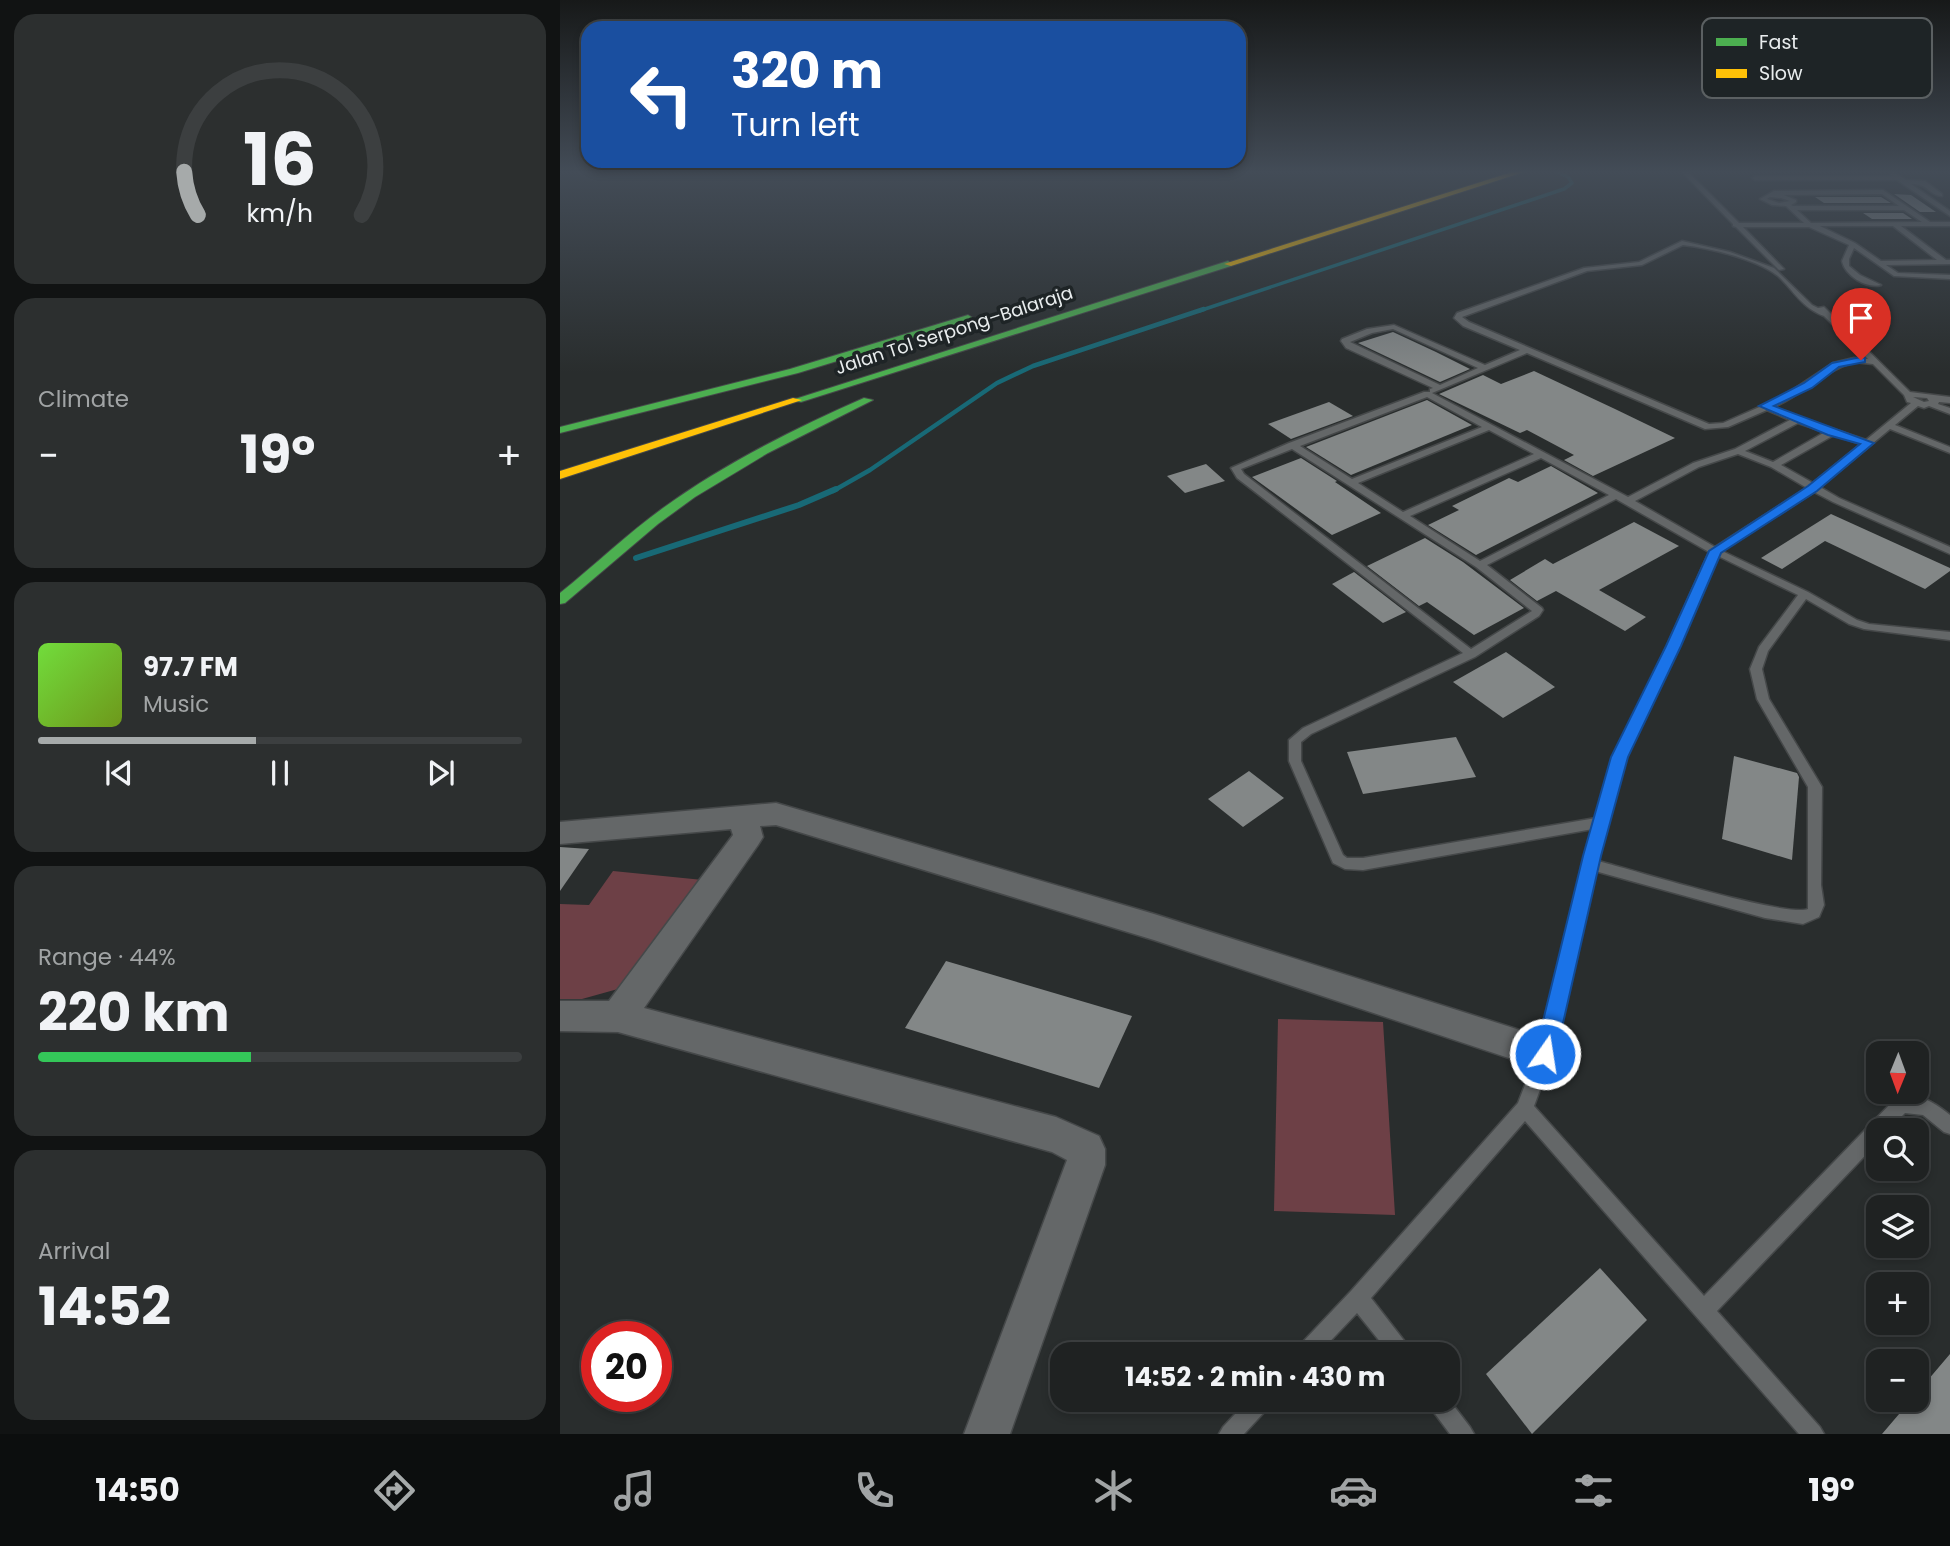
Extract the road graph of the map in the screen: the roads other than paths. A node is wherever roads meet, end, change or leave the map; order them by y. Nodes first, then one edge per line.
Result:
1 (1264, 239) edge
2 (1304, 239) edge
3 (1749, 239) edge
4 (1842, 239) edge
5 (1914, 239) edge
6 (1853, 244) junction
7 (1246, 257) junction
8 (1879, 263) junction
9 (1948, 264) edge
10 (1950, 277) edge
11 (1878, 285) dead end
12 (988, 312) dead end
13 (1826, 314) junction
14 (1526, 350) junction
15 (1875, 362) junction
16 (961, 366) dead end
17 (1484, 368) junction
18 (794, 370) junction
19 (1440, 388) junction
20 (883, 394) dead end
21 (1427, 394) junction
22 (1922, 400) junction
23 (1950, 400) edge
24 (1765, 406) junction
25 (1950, 411) edge
26 (1797, 420) junction
27 (1889, 426) junction
28 (1487, 428) junction
29 (560, 430) edge
30 (1832, 432) junction
31 (560, 442) edge
32 (1868, 443) junction
33 (1292, 445) junction
34 (1950, 450) edge
35 (1738, 452) junction
36 (1540, 455) junction
37 (560, 458) edge
38 (1774, 465) junction
39 (560, 475) edge
40 (1352, 482) junction
41 (1812, 489) junction
42 (1616, 495) junction
43 (1628, 501) junction
44 (1402, 516) junction
45 (1715, 551) junction
46 (1950, 551) edge
47 (1480, 565) junction
48 (1804, 594) junction
49 (560, 600) edge
50 (1950, 636) edge
51 (1471, 654) junction
52 (742, 816) junction
53 (1602, 821) junction
54 (560, 833) edge
55 (1590, 864) junction
56 (560, 1016) edge
57 (618, 1017) junction
58 (1545, 1054) junction
59 (1525, 1108) junction
60 (1950, 1126) edge
61 (1359, 1298) junction
62 (1704, 1310) junction
63 (1317, 1342) edge
64 (1393, 1342) edge
65 (1251, 1412) edge
66 (1446, 1412) edge
67 (986, 1434) edge
68 (1230, 1434) edge
69 (1463, 1434) edge
70 (1813, 1434) edge

1 - 37 highway, Jalan Tol Serpong–Balaraja
2 - 7 highway, Jalan Tol Serpong–Balaraja
3 - 13 lane
4 - 6 lane
5 - 9 lane
6 - 8 lane
6 - 11 lane
7 - 16 highway
7 - 39 highway, Jalan Tol Serpong–Balaraja
8 - 9 lane
8 - 10 lane
12 - 18 highway
13 - 14 lane
13 - 15 lane
14 - 17 lane
14 - 24 lane
15 - 22 lane
15 - 24 lane
17 - 19 lane
17 - 19 lane
18 - 29 highway
18 - 31 highway
19 - 21 lane
20 - 49 highway
21 - 28 lane
21 - 33 lane
22 - 23 lane
22 - 25 lane
22 - 27 lane
24 - 26 lane
26 - 30 lane
26 - 35 lane
27 - 32 lane
27 - 34 lane
28 - 36 lane
28 - 40 lane
30 - 32 lane
30 - 38 lane
32 - 41 lane
33 - 40 lane
33 - 51 lane
35 - 38 lane
35 - 43 lane
36 - 42 lane
36 - 44 lane
38 - 41 lane
40 - 44 lane
41 - 45 lane
41 - 46 lane
42 - 43 lane
42 - 47 lane
43 - 45 lane
44 - 47 lane
45 - 48 lane
45 - 53 lane
47 - 51 lane
48 - 50 lane
48 - 55 lane
51 - 53 lane
52 - 54 street
52 - 57 street
52 - 58 street
53 - 55 lane
55 - 58 lane
56 - 57 street
57 - 67 street
58 - 59 lane
59 - 61 lane
59 - 62 lane
60 - 62 lane
61 - 63 lane
61 - 64 lane
62 - 70 lane
65 - 68 lane
66 - 69 lane

